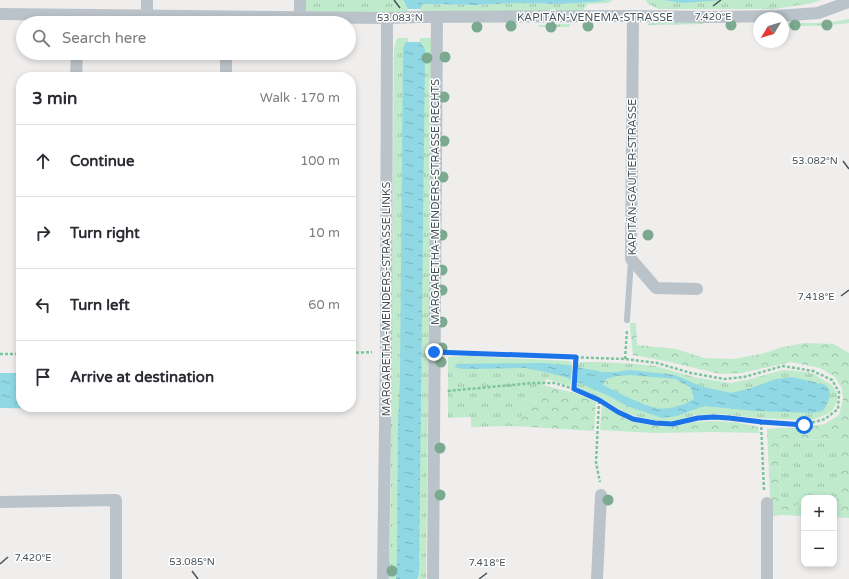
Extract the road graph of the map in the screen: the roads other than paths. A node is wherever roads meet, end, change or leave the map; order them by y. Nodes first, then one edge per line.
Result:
1 (147, 0) edge
2 (300, 0) edge
3 (849, 2) edge
4 (0, 14) edge
5 (31, 16) edge
6 (147, 16) edge
7 (300, 16) edge
8 (633, 16) junction
9 (437, 17) junction
10 (356, 18) edge
11 (387, 18) junction
12 (77, 60) edge
13 (226, 60) edge
14 (76, 72) edge
15 (226, 72) edge
16 (631, 259) junction
17 (697, 289) dead end
18 (627, 320) road end
19 (601, 495) road end
20 (0, 502) edge
21 (767, 503) road end
22 (116, 579) edge
23 (383, 579) edge
24 (433, 579) edge
25 (597, 579) edge
26 (767, 579) edge

1 - 6 street
2 - 7 street
3 - 8 street, KAPITÄN-VENEMA-STRASSE
4 - 5 street, KAPITÄN-VENEMA-STRASSE
8 - 9 street, KAPITÄN-VENEMA-STRASSE
8 - 16 street, KAPITÄN-GAUTIER-STRASSE
9 - 11 street, KAPITÄN-VENEMA-STRASSE
9 - 24 street, MARGARETHA-MEINDERS-STRASSE RECHTS
10 - 11 street, KAPITÄN-VENEMA-STRASSE
11 - 23 street, MARGARETHA-MEINDERS-STRASSE LINKS
12 - 14 street
13 - 15 street
16 - 17 street, KAPITÄN-GAUTIER-STRASSE
16 - 18 lane
19 - 25 street
20 - 22 street
21 - 26 street

